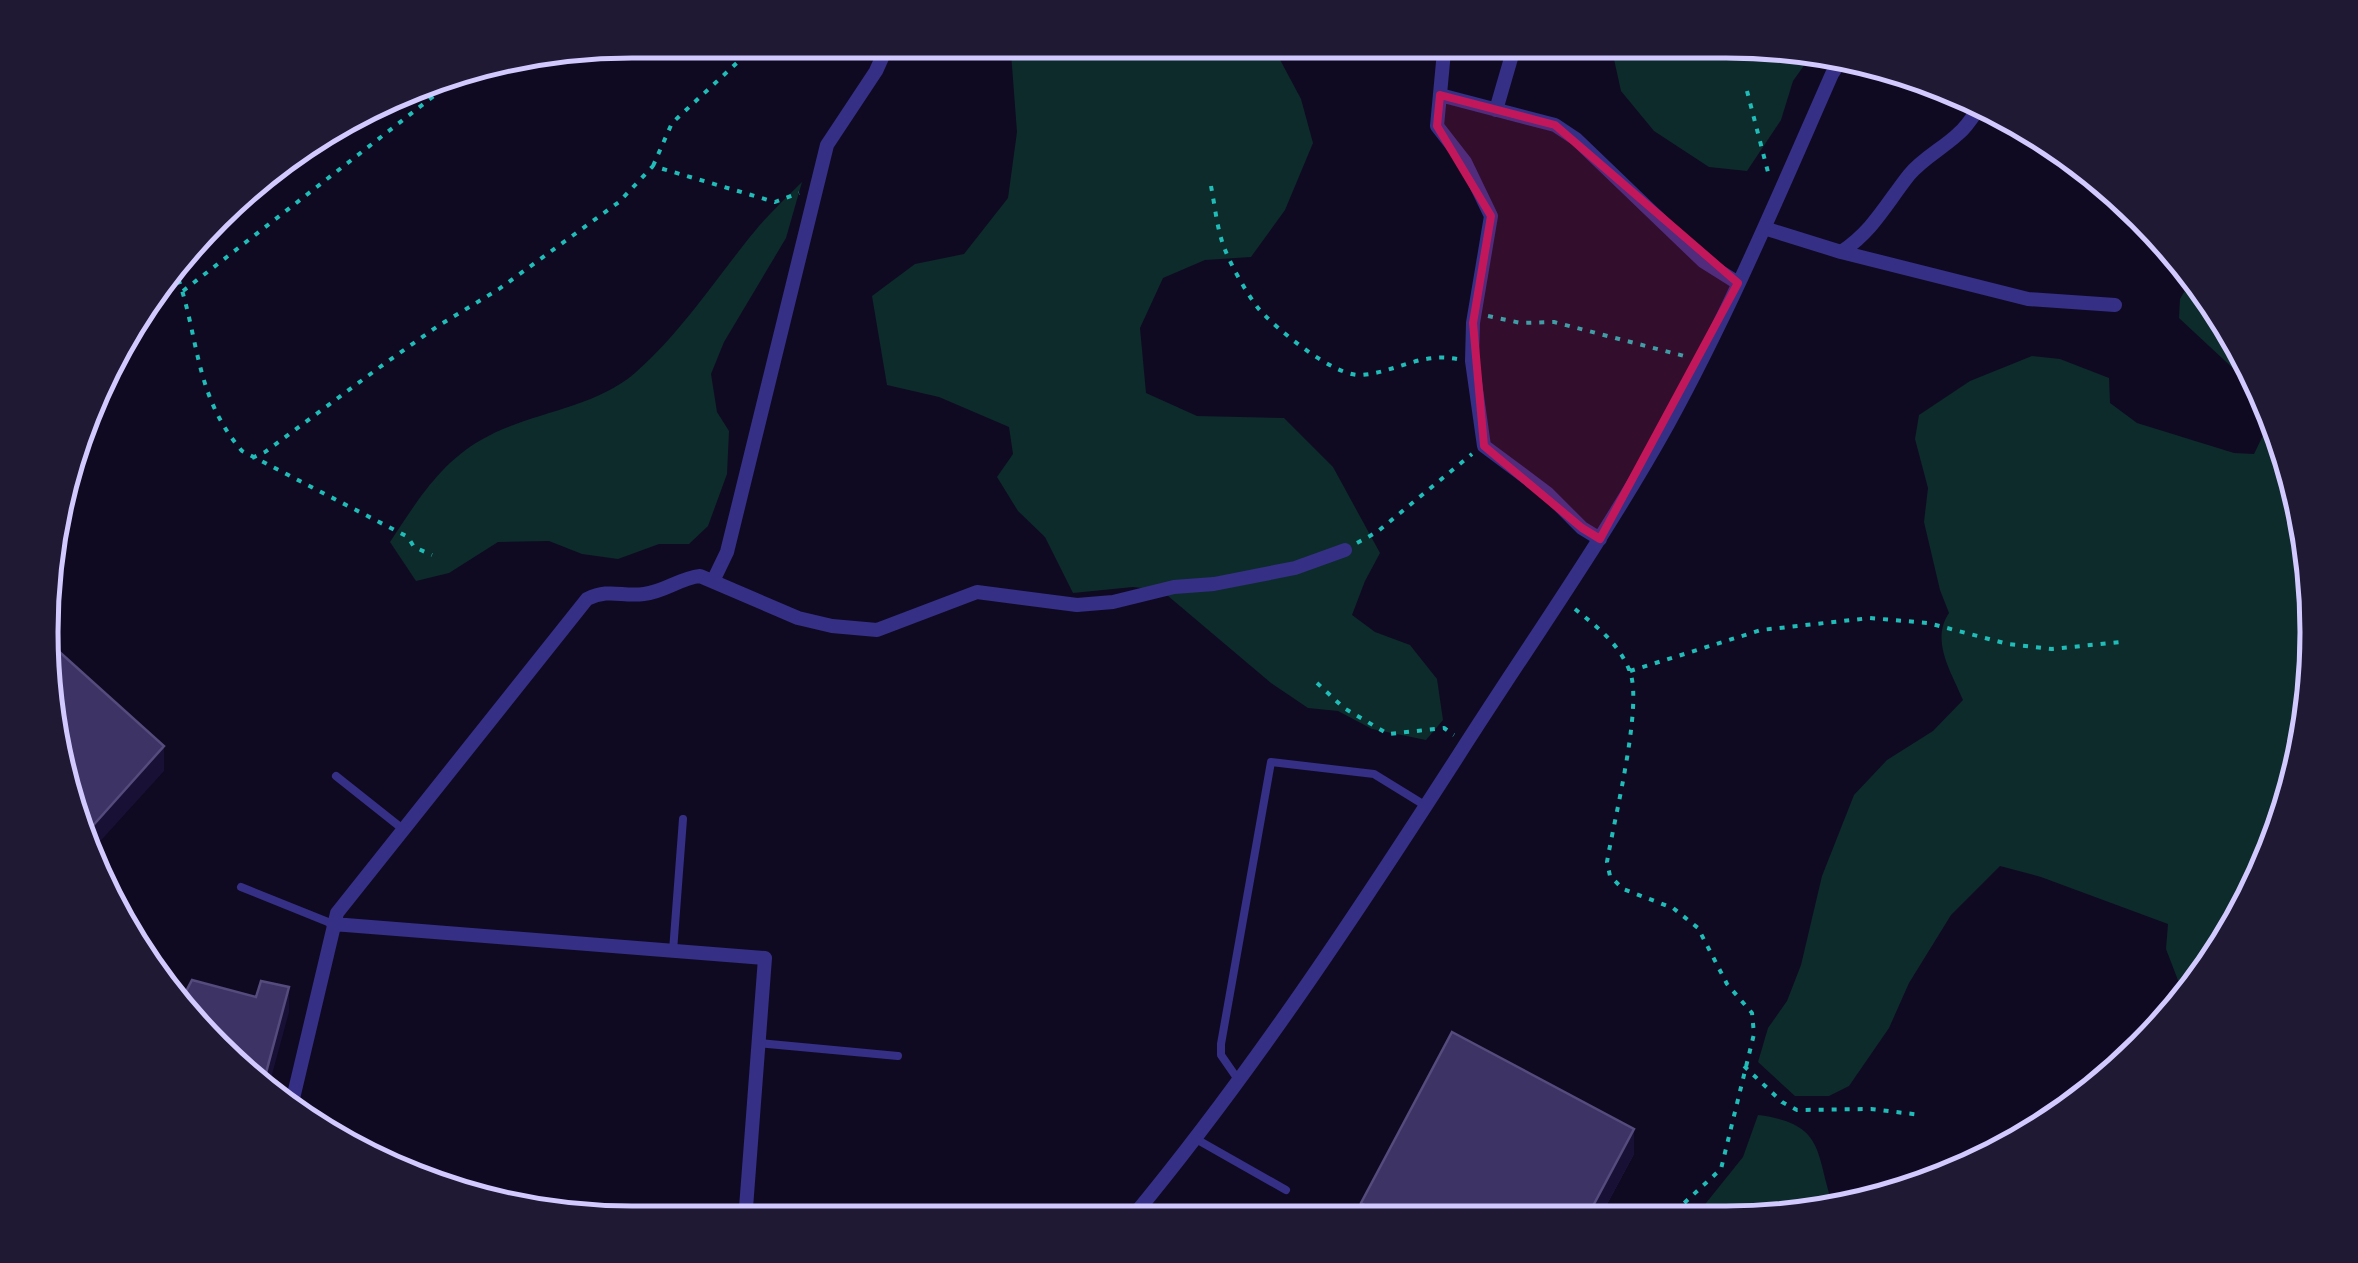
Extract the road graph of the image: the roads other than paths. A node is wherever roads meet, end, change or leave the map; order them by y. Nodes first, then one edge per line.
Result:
1 (882, 58) edge
2 (1444, 58) edge
3 (1511, 58) edge
4 (1836, 69) edge
5 (1440, 95) junction
6 (1496, 110) junction
7 (1973, 114) edge
8 (1764, 228) junction
9 (1840, 252) junction
10 (1738, 284) junction
11 (2115, 306) dead end
12 (1600, 538) junction
13 (1345, 550) road end
14 (714, 580) junction
15 (336, 776) dead end
16 (1426, 806) junction
17 (682, 819) dead end
18 (404, 830) junction
19 (241, 887) dead end
20 (333, 924) junction
21 (673, 951) junction
22 (758, 1043) junction
23 (898, 1056) dead end
24 (1239, 1081) junction
25 (294, 1095) edge
26 (1196, 1139) junction
27 (1286, 1190) dead end
28 (746, 1206) edge
29 (1141, 1206) edge

1 - 14 street
2 - 5 street
3 - 6 street
4 - 8 street
5 - 6 street
5 - 12 street
6 - 10 street
7 - 9 street
8 - 9 street
8 - 10 street
9 - 11 street
10 - 12 street
12 - 16 street
13 - 14 street
14 - 18 street
15 - 18 lane
16 - 24 street
16 - 24 lane
17 - 21 lane
18 - 20 street
19 - 20 lane
20 - 21 street
20 - 25 street
21 - 22 street
22 - 23 lane
22 - 28 street
24 - 26 street
26 - 27 lane
26 - 29 street

